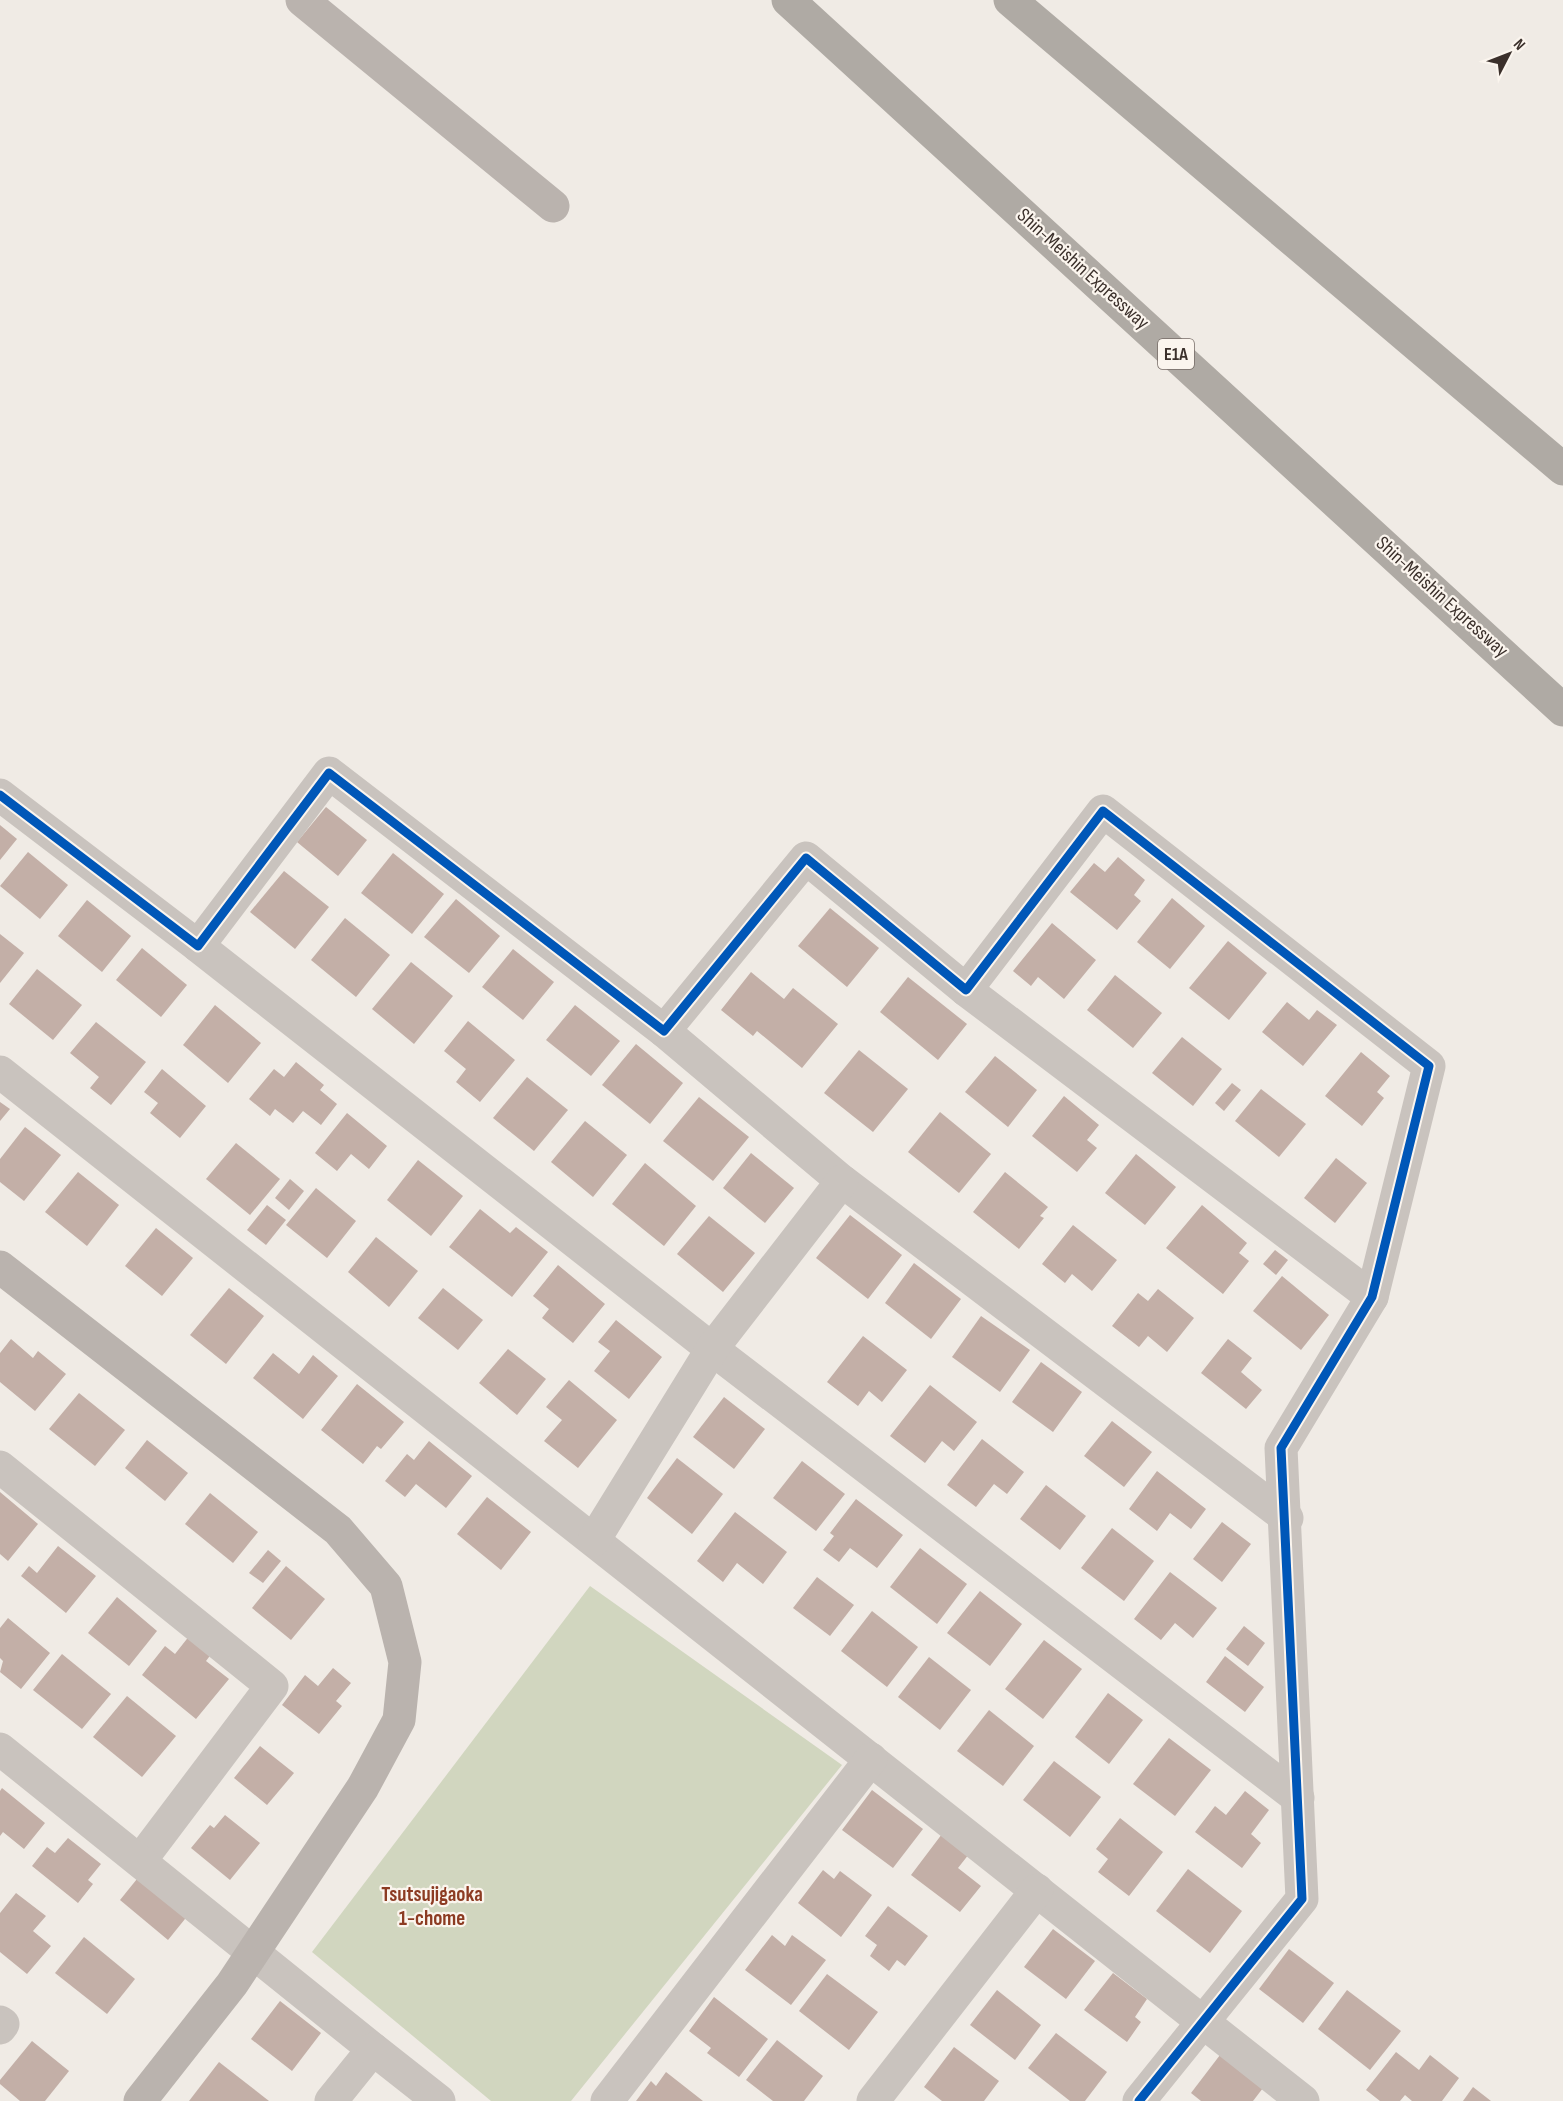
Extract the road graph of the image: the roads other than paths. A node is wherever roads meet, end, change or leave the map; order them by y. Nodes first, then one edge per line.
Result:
1 (302, 0) edge
2 (788, 0) edge
3 (1010, 0) edge
4 (554, 207) dead end
5 (1563, 469) edge
6 (1563, 710) edge
7 (0, 795) edge
8 (198, 946) junction
9 (966, 990) junction
10 (664, 1031) junction
11 (0, 1072) edge
12 (842, 1180) junction
13 (0, 1267) edge
14 (1372, 1297) junction
15 (712, 1349) junction
16 (0, 1467) edge
17 (1287, 1518) junction
18 (594, 1540) junction
19 (0, 1749) edge
20 (871, 1759) junction
21 (1298, 1798) junction
22 (140, 1861) junction
23 (1037, 1890) junction
24 (254, 1953) junction
25 (0, 2022) edge
26 (1203, 2022) junction
27 (0, 2028) edge
28 (373, 2049) junction
29 (140, 2101) edge
30 (331, 2101) edge
31 (439, 2101) edge
32 (607, 2101) edge
33 (873, 2101) edge
34 (1139, 2101) edge
35 (1303, 2101) edge

1 - 4 street
2 - 6 highway, Shin-Meishin Expressway / E1A
3 - 5 highway
7 - 8 street
8 - 10 street
8 - 15 street
9 - 10 street
9 - 14 street
9 - 14 street
10 - 12 street
11 - 18 street
12 - 15 street
12 - 17 street
13 - 24 street
14 - 17 street
15 - 18 street
15 - 21 street
16 - 22 street
17 - 21 street
18 - 20 street
19 - 22 street
20 - 23 street
20 - 32 street
21 - 26 street
22 - 24 street
23 - 26 street
23 - 33 street
24 - 28 street
24 - 29 street
25 - 27 street
26 - 34 street
26 - 35 street
28 - 30 street
28 - 31 street

